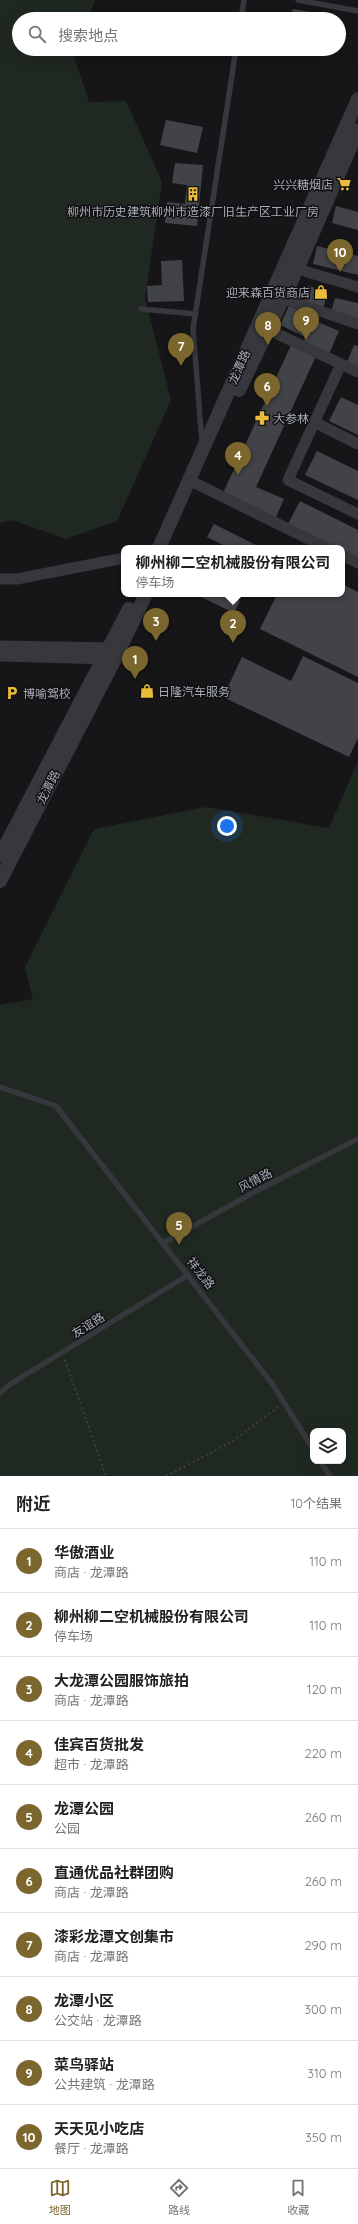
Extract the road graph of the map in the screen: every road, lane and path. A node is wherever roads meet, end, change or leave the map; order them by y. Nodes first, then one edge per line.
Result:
1 (244, 0) edge
2 (298, 0) edge
3 (358, 11) edge
4 (242, 12) edge
5 (235, 56) edge
6 (358, 99) edge
7 (358, 130) edge
8 (298, 267) junction
9 (358, 287) edge
10 (282, 298) junction
11 (140, 309) dead end
12 (196, 314) junction
13 (358, 324) edge
14 (267, 329) junction
15 (341, 364) junction
16 (358, 372) edge
17 (314, 422) junction
18 (358, 444) edge
19 (202, 450) junction
20 (197, 484) junction
21 (358, 514) edge
22 (161, 545) edge
23 (170, 545) edge
24 (321, 545) edge
25 (345, 556) edge
26 (121, 559) edge
27 (358, 563) edge
28 (0, 579) edge
29 (135, 597) edge
30 (144, 597) edge
31 (0, 646) edge
32 (111, 654) junction
33 (0, 656) edge
34 (92, 691) junction
35 (0, 856) edge
36 (0, 881) edge
37 (0, 1087) edge
38 (358, 1139) edge
39 (163, 1243) junction
40 (188, 1275) junction
41 (63, 1353) junction
42 (0, 1392) edge
43 (284, 1402) junction
44 (310, 1444) edge
45 (322, 1464) edge
46 (106, 1476) edge
47 (166, 1476) edge
48 (330, 1476) edge

1 - 4 lane
2 - 3 lane
5 - 12 lane
6 - 19 street, 龙潭路
7 - 8 street, 龙潭路
8 - 9 street
8 - 10 street, 龙潭路
10 - 13 street
10 - 14 street, 龙潭路
11 - 12 lane
12 - 19 lane
14 - 15 street
14 - 20 street, 龙潭路
15 - 16 street
15 - 17 street
17 - 18 street
17 - 21 street
19 - 22 street, 龙潭路
20 - 23 street, 龙潭路
20 - 24 street
25 - 27 street
26 - 28 street
29 - 32 street
30 - 32 street
31 - 32 street
32 - 33 street
32 - 34 street
34 - 35 street, 龙潭路
34 - 36 street, 龙潭路
37 - 39 lane, 祥龙路
38 - 39 lane, 风情路
39 - 40 lane, 祥龙路
40 - 41 lane, 友谊路
40 - 43 lane, 祥龙路
41 - 42 lane, 友谊路
41 - 46 path
43 - 44 lane, 祥龙路
43 - 47 path
45 - 48 lane

